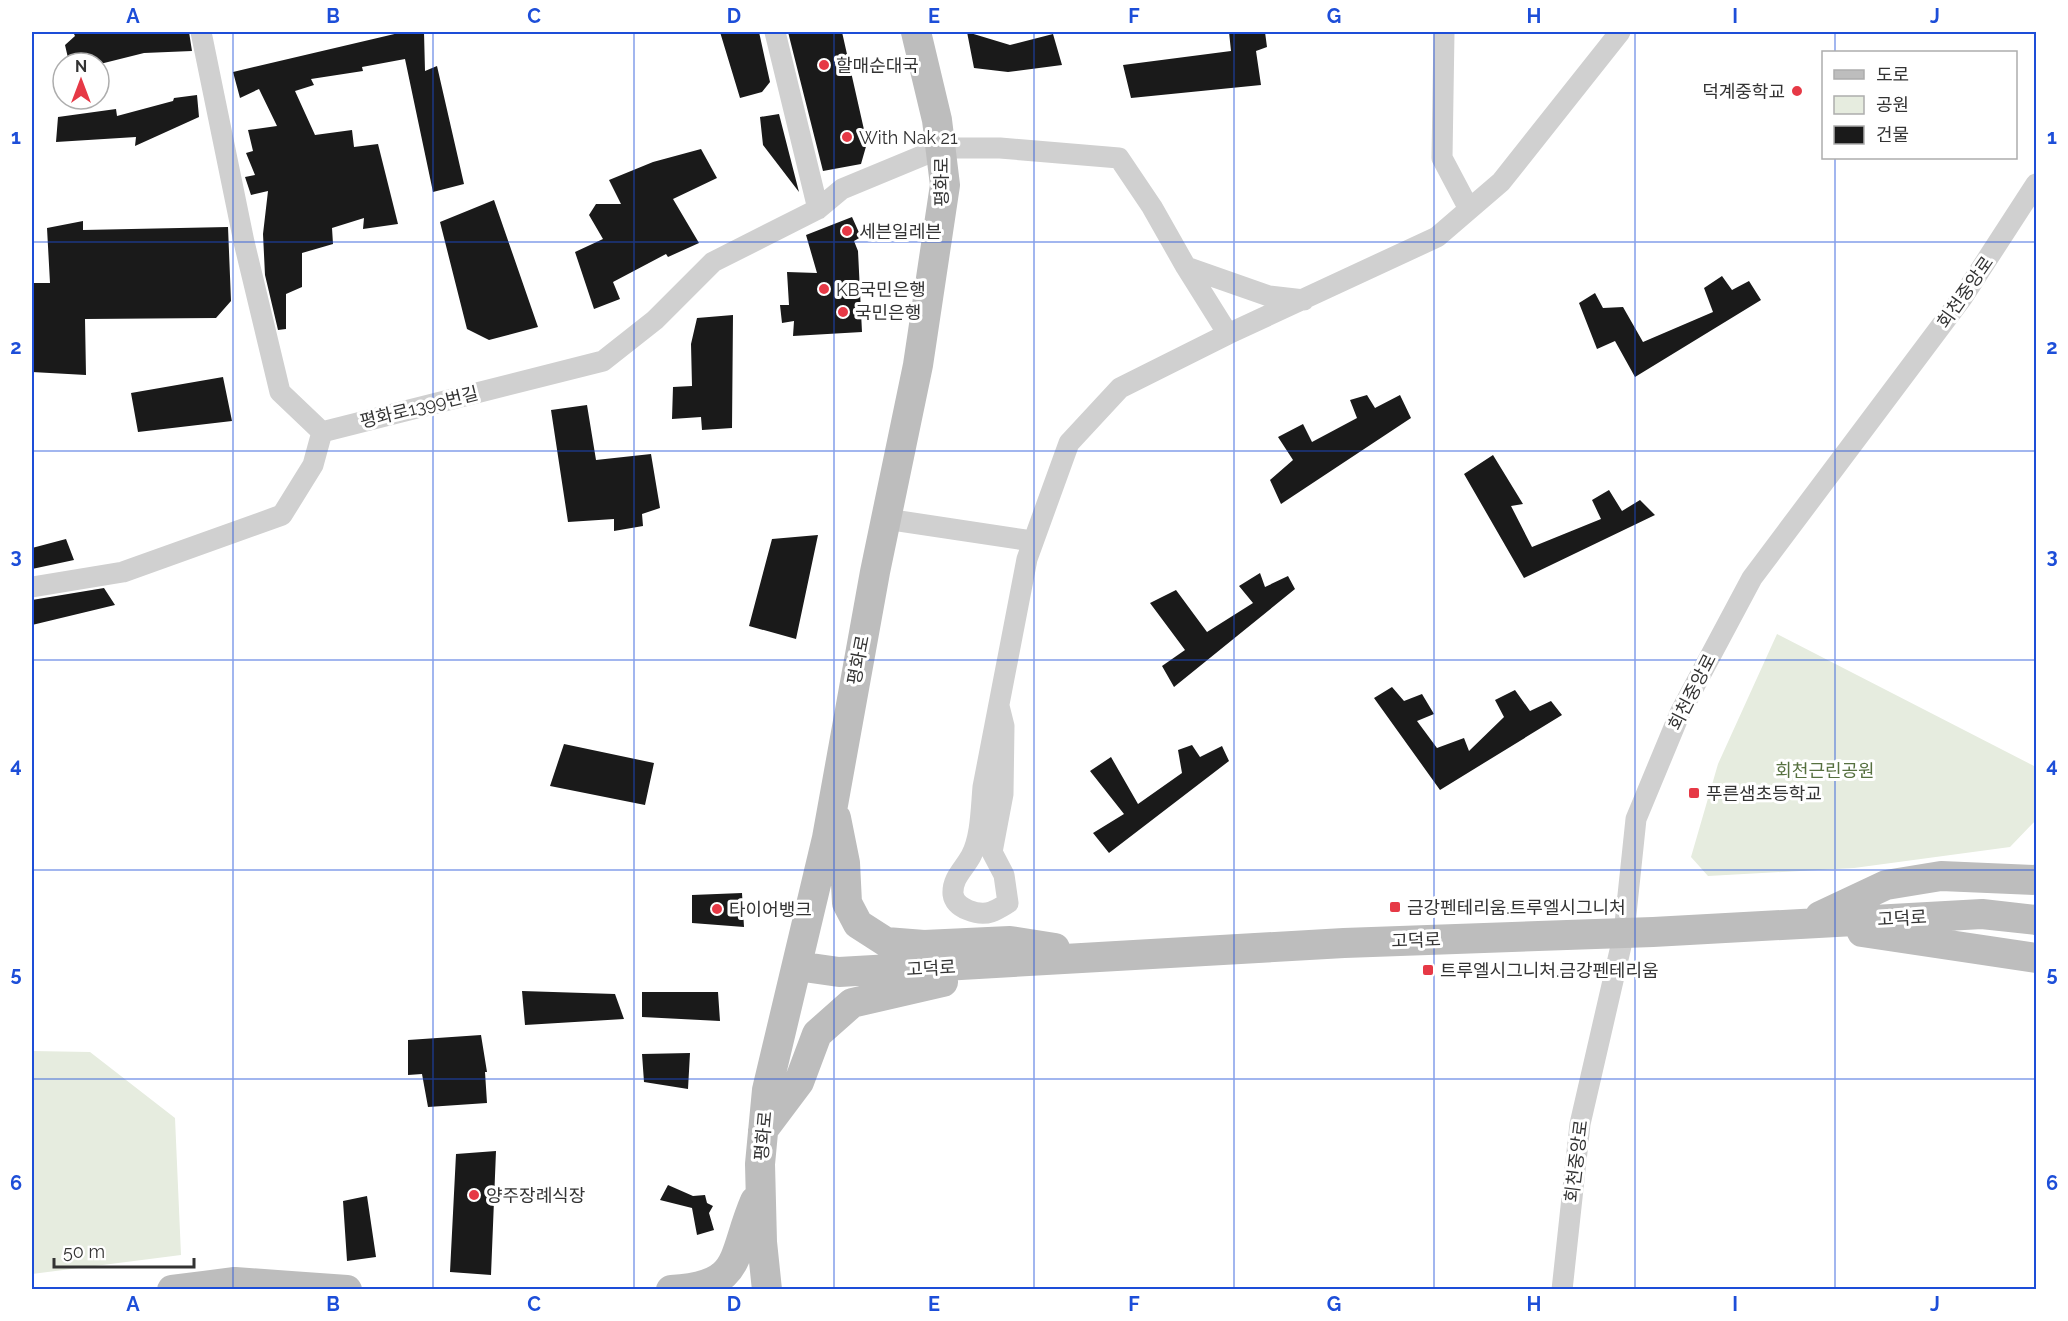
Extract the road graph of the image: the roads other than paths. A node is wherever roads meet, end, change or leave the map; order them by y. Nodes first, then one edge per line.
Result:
1 (201, 32) edge
2 (775, 32) edge
3 (916, 32) edge
4 (1444, 32) edge
5 (1620, 32) edge
6 (941, 148) junction
7 (2037, 183) edge
8 (818, 209) junction
9 (1469, 210) junction
10 (1186, 267) junction
11 (1304, 300) junction
12 (1228, 334) junction
13 (322, 432) junction
14 (886, 519) junction
15 (1032, 541) junction
16 (32, 587) edge
17 (999, 706) junction
18 (833, 801) junction
19 (2037, 880) edge
20 (2037, 920) edge
21 (1806, 922) junction
22 (1624, 933) junction
23 (1118, 957) junction
24 (2037, 958) edge
25 (1046, 961) junction
26 (797, 966) junction
27 (763, 1130) junction
28 (760, 1188) junction
29 (687, 1289) edge
30 (172, 1290) edge
31 (347, 1290) edge
32 (767, 1290) edge
33 (1562, 1290) edge

1 - 13 street
2 - 8 street
3 - 6 main road, 평화로
4 - 9 street
5 - 9 street
6 - 8 street, 평화로1399번길
6 - 10 street
6 - 14 main road, 평화로
7 - 22 street, 회천중앙로
8 - 13 street, 평화로1399번길
9 - 11 street
10 - 11 street
10 - 12 street
11 - 12 street
12 - 15 street
13 - 16 street
14 - 15 street
14 - 18 main road, 평화로
15 - 17 street
17 - 17 street
18 - 23 main road
18 - 26 main road, 평화로
19 - 21 main road
20 - 21 main road, 고덕로
21 - 22 main road, 고덕로
21 - 24 main road
22 - 23 main road, 고덕로
22 - 33 street, 회천중앙로
23 - 25 main road, 고덕로
25 - 26 main road, 고덕로
25 - 27 main road
26 - 27 main road, 평화로
27 - 28 main road, 평화로
28 - 29 main road
28 - 32 main road, 평화로
30 - 31 main road

